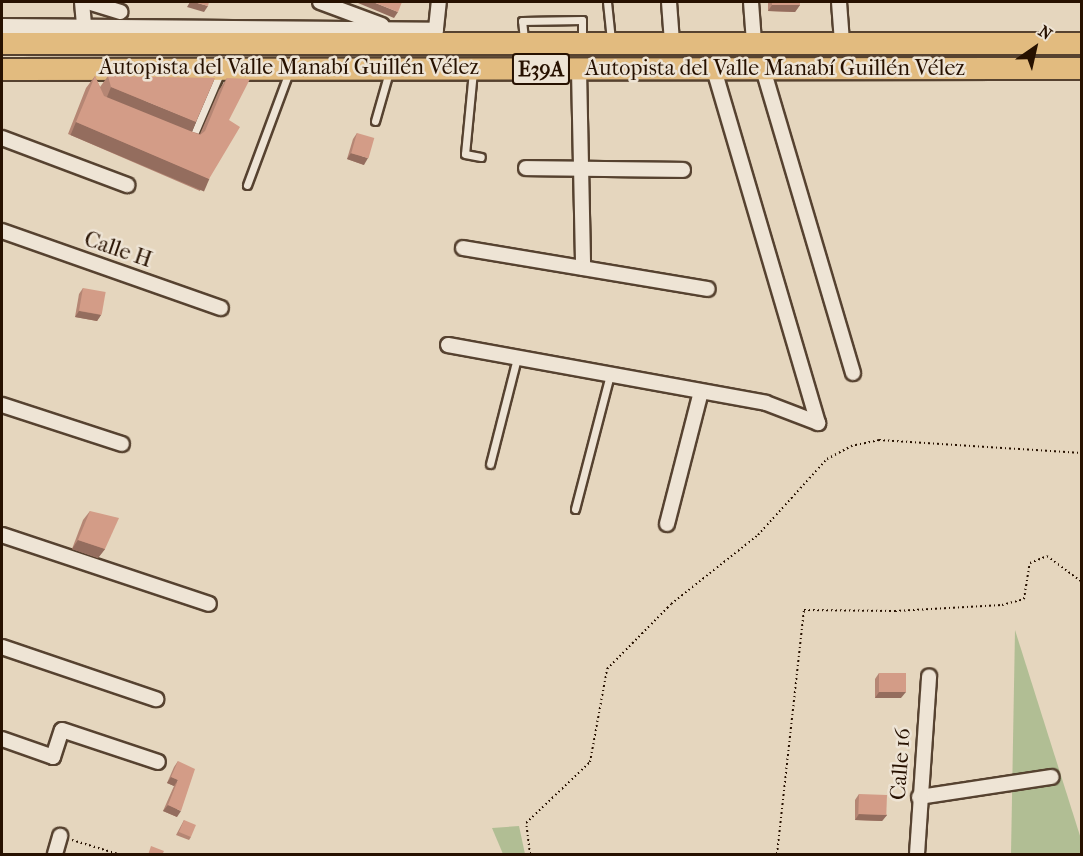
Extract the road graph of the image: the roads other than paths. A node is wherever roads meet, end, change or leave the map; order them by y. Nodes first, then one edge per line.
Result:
1 (82, 2) edge
2 (88, 2) edge
3 (320, 2) edge
4 (439, 2) edge
5 (607, 2) edge
6 (669, 2) edge
7 (751, 2) edge
8 (838, 2) edge
9 (121, 12) dead end
10 (2, 26) edge
11 (393, 29) junction
12 (85, 34) junction
13 (431, 38) junction
14 (611, 42) junction
15 (672, 42) junction
16 (754, 42) junction
17 (811, 42) junction
18 (842, 42) junction
19 (2, 43) edge
20 (1082, 44) edge
21 (222, 68) junction
22 (811, 68) junction
23 (1082, 68) edge
24 (2, 69) edge
25 (290, 69) junction
26 (389, 69) junction
27 (473, 69) junction
28 (714, 69) junction
29 (763, 69) junction
30 (579, 70) junction
31 (375, 121) dead end
32 (181, 137) edge
33 (2, 138) edge
34 (481, 157) dead end
35 (526, 168) dead end
36 (582, 169) junction
37 (683, 170) dead end
38 (127, 185) dead end
39 (248, 185) dead end
40 (2, 231) edge
41 (462, 248) dead end
42 (583, 268) junction
43 (708, 290) dead end
44 (221, 308) dead end
45 (448, 345) dead end
46 (517, 358) junction
47 (853, 373) dead end
48 (610, 375) junction
49 (701, 392) junction
50 (2, 405) edge
51 (122, 444) dead end
52 (490, 464) dead end
53 (576, 509) dead end
54 (667, 524) dead end
55 (2, 535) edge
56 (209, 604) dead end
57 (2, 647) edge
58 (929, 676) dead end
59 (156, 699) dead end
60 (2, 739) edge
61 (158, 762) dead end
62 (1051, 777) dead end
63 (919, 797) junction
64 (60, 836) road end
65 (55, 855) edge
66 (917, 855) edge

1 - 12 street
2 - 9 street
3 - 11 street
4 - 13 street
5 - 14 lane
6 - 15 street
7 - 16 street
8 - 18 street
10 - 12 street
11 - 12 street
11 - 13 street
12 - 13 main road, Autopista del Valle Manabí Guillén Vélez / E39A
12 - 19 main road, Autopista del Valle Manabí Guillén Vélez / E39A
13 - 14 main road, Autopista del Valle Manabí Guillén Vélez / E39A
14 - 15 main road, Autopista del Valle Manabí Guillén Vélez / E39A
15 - 16 main road, Autopista del Valle Manabí Guillén Vélez / E39A
16 - 17 main road, Autopista del Valle Manabí Guillén Vélez / E39A
17 - 18 main road, Autopista del Valle Manabí Guillén Vélez / E39A
17 - 22 main road
18 - 20 main road, Autopista del Valle Manabí Guillén Vélez / E39A
21 - 24 main road, Autopista del Valle Manabí Guillén Vélez / E39A
21 - 25 main road, Autopista del Valle Manabí Guillén Vélez / E39A
21 - 32 lane
22 - 23 main road, Autopista del Valle Manabí Guillén Vélez / E39A
22 - 29 main road, Autopista del Valle Manabí Guillén Vélez / E39A
25 - 26 main road, Autopista del Valle Manabí Guillén Vélez / E39A
25 - 39 lane
26 - 27 main road, Autopista del Valle Manabí Guillén Vélez / E39A
26 - 31 lane
27 - 30 main road, Autopista del Valle Manabí Guillén Vélez / E39A
27 - 34 lane
28 - 29 main road, Autopista del Valle Manabí Guillén Vélez / E39A
28 - 30 main road, Autopista del Valle Manabí Guillén Vélez / E39A
28 - 49 street
29 - 47 street
30 - 36 street
33 - 38 street
35 - 36 street
36 - 37 street
36 - 42 street
40 - 44 street, Calle H
41 - 42 street
42 - 43 street
45 - 46 street
46 - 48 street
46 - 52 lane
48 - 49 street
48 - 53 lane
49 - 54 street
50 - 51 street
55 - 56 street
57 - 59 street
58 - 63 street, Calle 16
60 - 61 street
62 - 63 street
63 - 66 street, Calle 16
64 - 65 street

